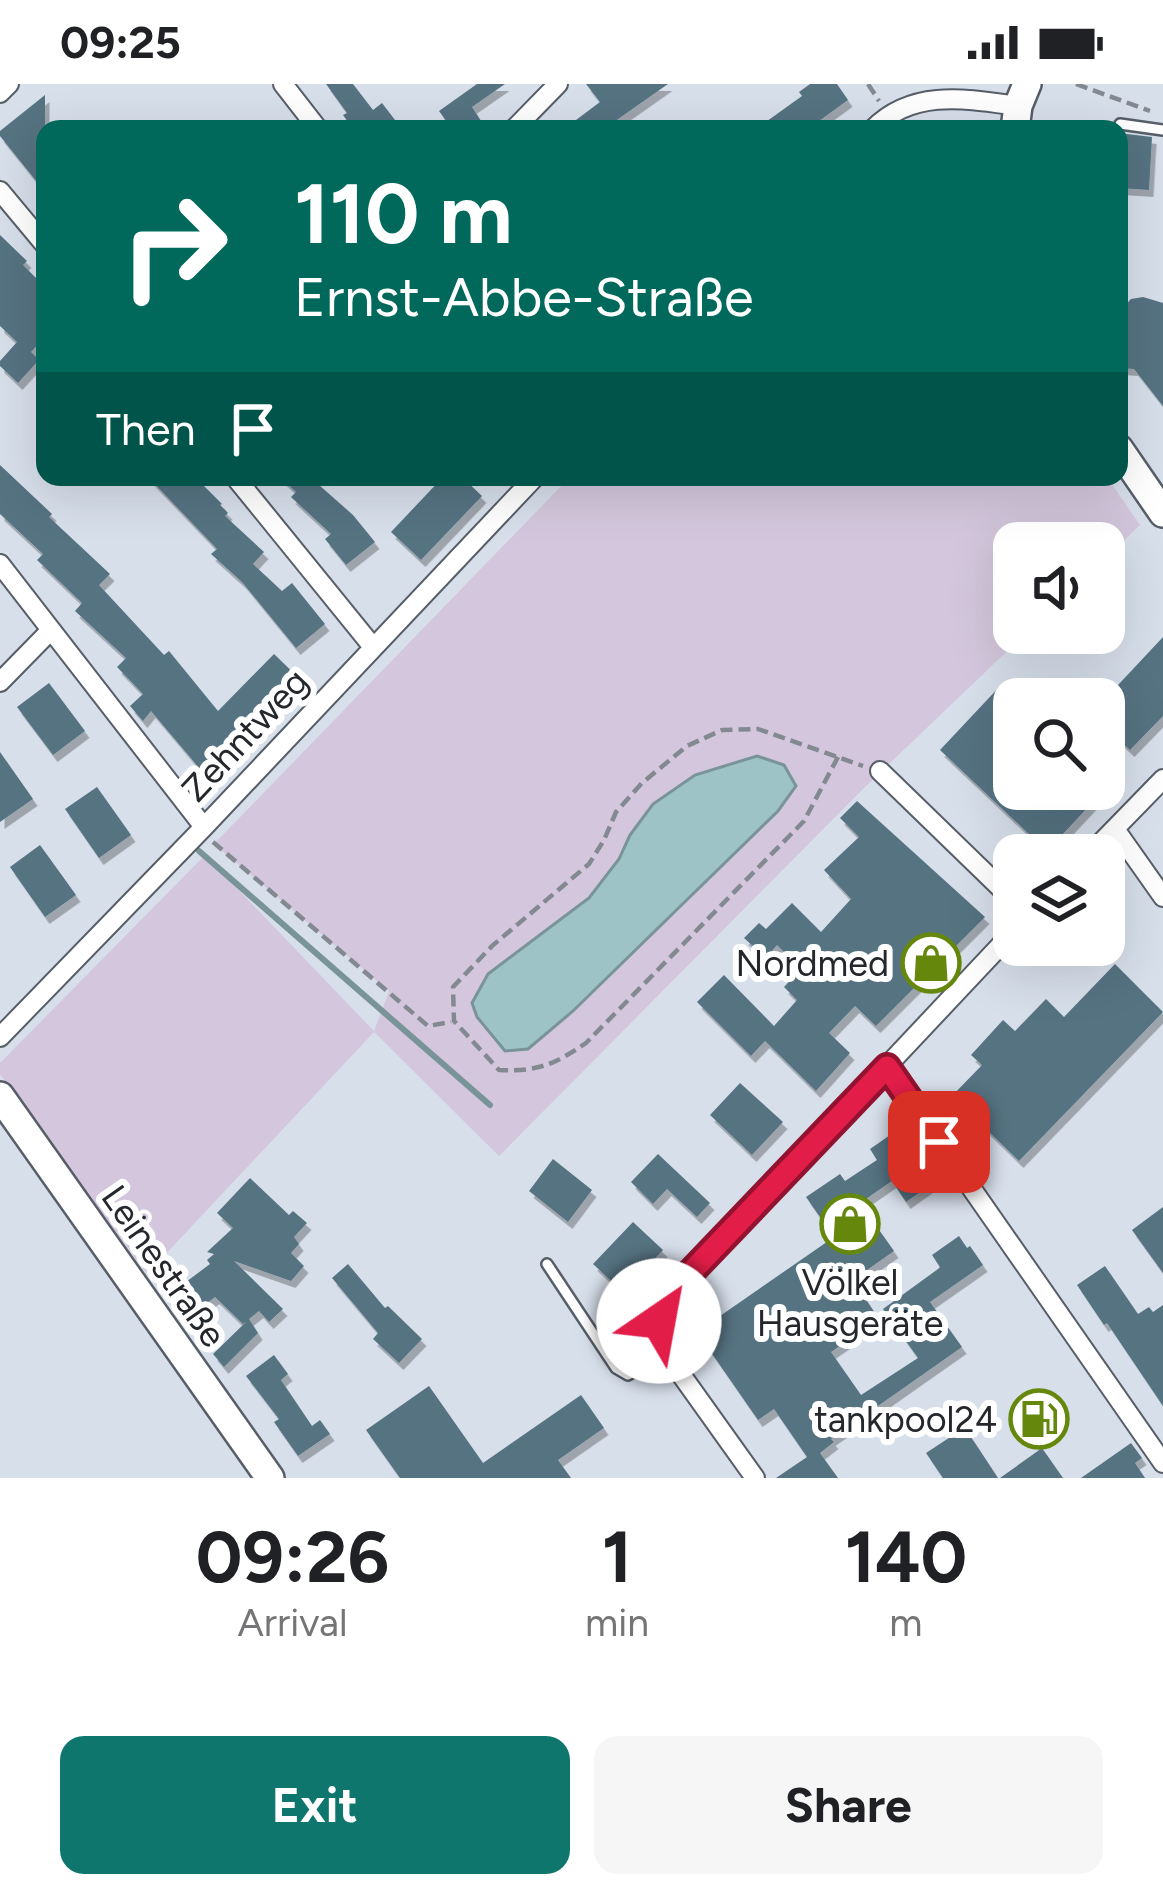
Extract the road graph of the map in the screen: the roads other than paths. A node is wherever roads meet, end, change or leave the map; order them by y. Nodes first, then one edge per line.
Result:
1 (9, 84) edge
2 (283, 84) edge
3 (558, 84) edge
4 (0, 93) edge
5 (1020, 106) edge
6 (311, 120) edge
7 (523, 120) edge
8 (882, 120) edge
9 (1128, 125) edge
10 (1163, 130) edge
11 (0, 191) edge
12 (36, 234) edge
13 (1128, 462) edge
14 (242, 486) edge
15 (527, 486) edge
16 (1163, 513) edge
17 (0, 564) edge
18 (51, 630) junction
19 (373, 647) junction
20 (0, 682) edge
21 (880, 771) road end
22 (1163, 779) edge
23 (204, 827) junction
24 (1114, 829) junction
25 (1109, 834) edge
26 (993, 881) edge
27 (1163, 897) edge
28 (993, 953) edge
29 (0, 1037) edge
30 (887, 1067) junction
31 (0, 1096) edge
32 (547, 1264) dead end
33 (665, 1352) junction
34 (1163, 1463) edge
35 (269, 1478) edge
36 (755, 1478) edge

1 - 4 street
2 - 6 street
3 - 7 street
5 - 8 street
9 - 10 lane
11 - 12 street
13 - 16 street
14 - 19 street
15 - 19 street, Zehntweg
17 - 18 street
18 - 20 street
18 - 23 street
19 - 23 street, Zehntweg
21 - 26 street
22 - 24 street
23 - 29 street, Zehntweg
24 - 25 street
24 - 27 street
28 - 30 street
30 - 33 street
30 - 34 street
31 - 35 street, Leinestraße
32 - 33 lane
33 - 36 street

